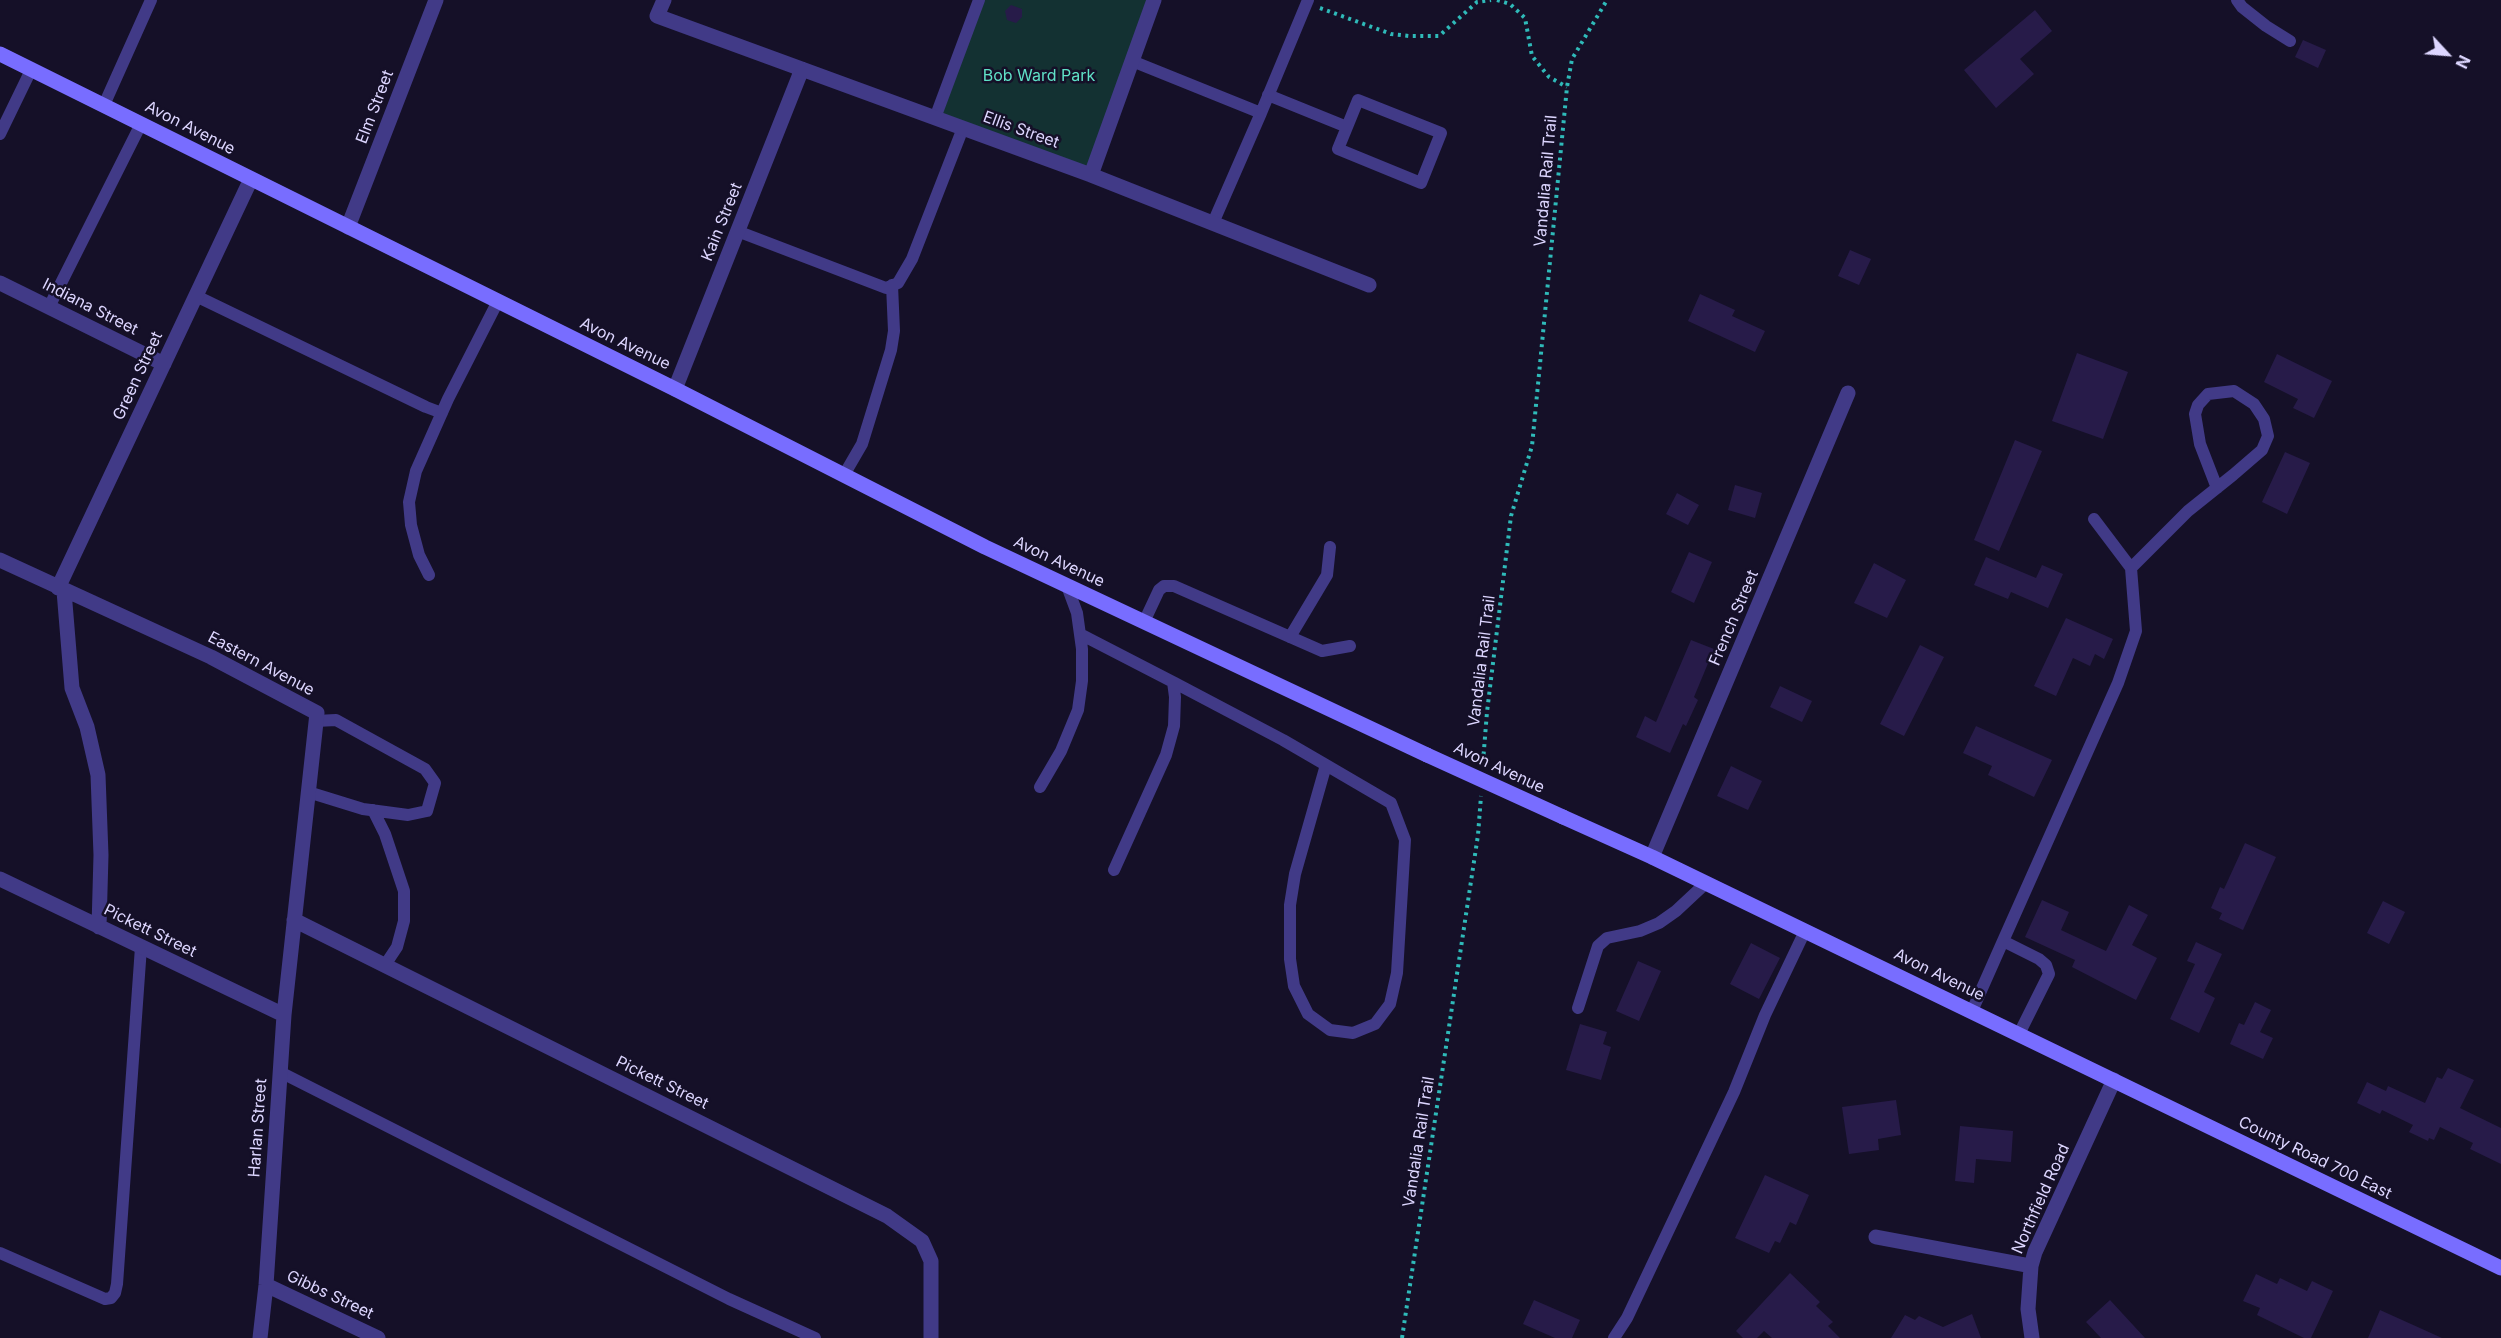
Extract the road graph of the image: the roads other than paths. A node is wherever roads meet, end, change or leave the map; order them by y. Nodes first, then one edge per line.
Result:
1 (151, 0) edge
2 (436, 0) edge
3 (664, 0) edge
4 (979, 0) edge
5 (1154, 0) edge
6 (2237, 0) edge
7 (1308, 1) edge
8 (2290, 41) dead end
9 (0, 54) edge
10 (1132, 61) junction
11 (802, 69) junction
12 (31, 70) junction
13 (1268, 95) junction
14 (104, 105) junction
15 (1261, 113) junction
16 (935, 118) junction
17 (141, 124) junction
18 (1347, 127) junction
19 (963, 128) junction
20 (0, 134) edge
21 (1091, 175) junction
22 (251, 179) junction
23 (1213, 224) junction
24 (348, 227) junction
25 (737, 231) junction
26 (0, 283) edge
27 (892, 285) junction
28 (1369, 285) dead end
29 (196, 296) junction
30 (498, 301) junction
31 (49, 307) junction
32 (164, 364) junction
33 (675, 388) junction
34 (1848, 393) dead end
35 (442, 413) junction
36 (844, 475) junction
37 (2217, 488) junction
38 (2094, 519) dead end
39 (1330, 547) dead end
40 (0, 560) edge
41 (2131, 568) junction
42 (429, 575) dead end
43 (1068, 586) junction
44 (61, 589) junction
45 (1144, 622) junction
46 (1080, 634) junction
47 (1290, 637) junction
48 (1350, 646) dead end
49 (1173, 682) junction
50 (316, 721) junction
51 (1326, 765) junction
52 (1040, 787) dead end
53 (308, 792) junction
54 (373, 810) junction
55 (1652, 857) junction
56 (1114, 870) dead end
57 (0, 879) edge
58 (1706, 883) junction
59 (294, 920) junction
60 (99, 927) junction
61 (1806, 931) junction
62 (2002, 941) junction
63 (141, 947) junction
64 (385, 965) junction
65 (1578, 1008) dead end
66 (1972, 1011) junction
67 (284, 1015) junction
68 (2019, 1034) junction
69 (280, 1072) junction
70 (2114, 1080) junction
71 (1876, 1237) dead end
72 (0, 1253) edge
73 (2031, 1266) junction
74 (2501, 1268) edge
75 (266, 1285) junction
76 (260, 1338) edge
77 (378, 1338) edge
78 (815, 1338) edge
79 (930, 1338) edge
80 (1614, 1338) edge
81 (2032, 1338) edge

1 - 14 lane
2 - 24 street, Elm Street
3 - 11 street, Ellis Street
4 - 16 lane
5 - 10 street
6 - 8 lane
7 - 13 lane
9 - 12 main road, Avon Avenue
10 - 15 lane
10 - 21 street
11 - 16 street, Ellis Street
11 - 25 street, Kain Street
12 - 14 main road, Avon Avenue
12 - 20 lane
13 - 15 lane
13 - 18 lane
14 - 17 main road, Avon Avenue
15 - 23 lane
16 - 19 street, Ellis Street
17 - 22 main road, Avon Avenue
17 - 31 lane
18 - 18 lane
19 - 21 street, Ellis Street
19 - 27 lane
21 - 23 street, Ellis Street
22 - 24 main road, Avon Avenue
22 - 29 street, Green Street
23 - 28 street, Ellis Street
24 - 30 main road, Avon Avenue
25 - 27 lane
25 - 33 street, Kain Street
26 - 31 street, Indiana Street
27 - 36 lane
29 - 32 street, Green Street
29 - 35 lane
30 - 33 main road, Avon Avenue
30 - 35 lane
31 - 32 street, Indiana Street
32 - 44 street, Green Street
33 - 36 main road, Avon Avenue
34 - 55 street, French Street
35 - 42 lane
36 - 43 main road, Avon Avenue
37 - 37 lane
37 - 41 lane
38 - 41 lane
39 - 47 lane
40 - 44 street, Eastern Avenue
41 - 62 lane
43 - 45 main road, Avon Avenue
43 - 46 lane
44 - 50 street, Eastern Avenue
44 - 60 street
45 - 47 lane
45 - 55 main road, Avon Avenue, bridge
46 - 49 lane
46 - 52 lane
47 - 48 lane
49 - 51 lane
49 - 56 lane
50 - 53 street, Eastern Avenue
50 - 54 lane
51 - 51 lane
53 - 54 lane
53 - 59 street, Eastern Avenue
54 - 64 lane
55 - 58 main road, Avon Avenue
57 - 60 street, Pickett Street
58 - 61 main road, Avon Avenue
58 - 65 lane
59 - 64 street, Pickett Street
59 - 67 street, Harlan Street
60 - 63 street, Pickett Street
61 - 66 main road, Avon Avenue
61 - 80 lane
62 - 66 lane
62 - 68 lane
63 - 67 street, Pickett Street
63 - 72 lane
64 - 79 street, Pickett Street
66 - 68 main road, Avon Avenue
67 - 69 street, Harlan Street
68 - 70 main road, Avon Avenue
69 - 75 street, Harlan Street
69 - 78 lane
70 - 73 street, Northfield Road
70 - 74 main road, County Road 700 East
71 - 73 street
73 - 81 street, Northfield Road
75 - 76 street, Harlan Street
75 - 77 street, Gibbs Street

